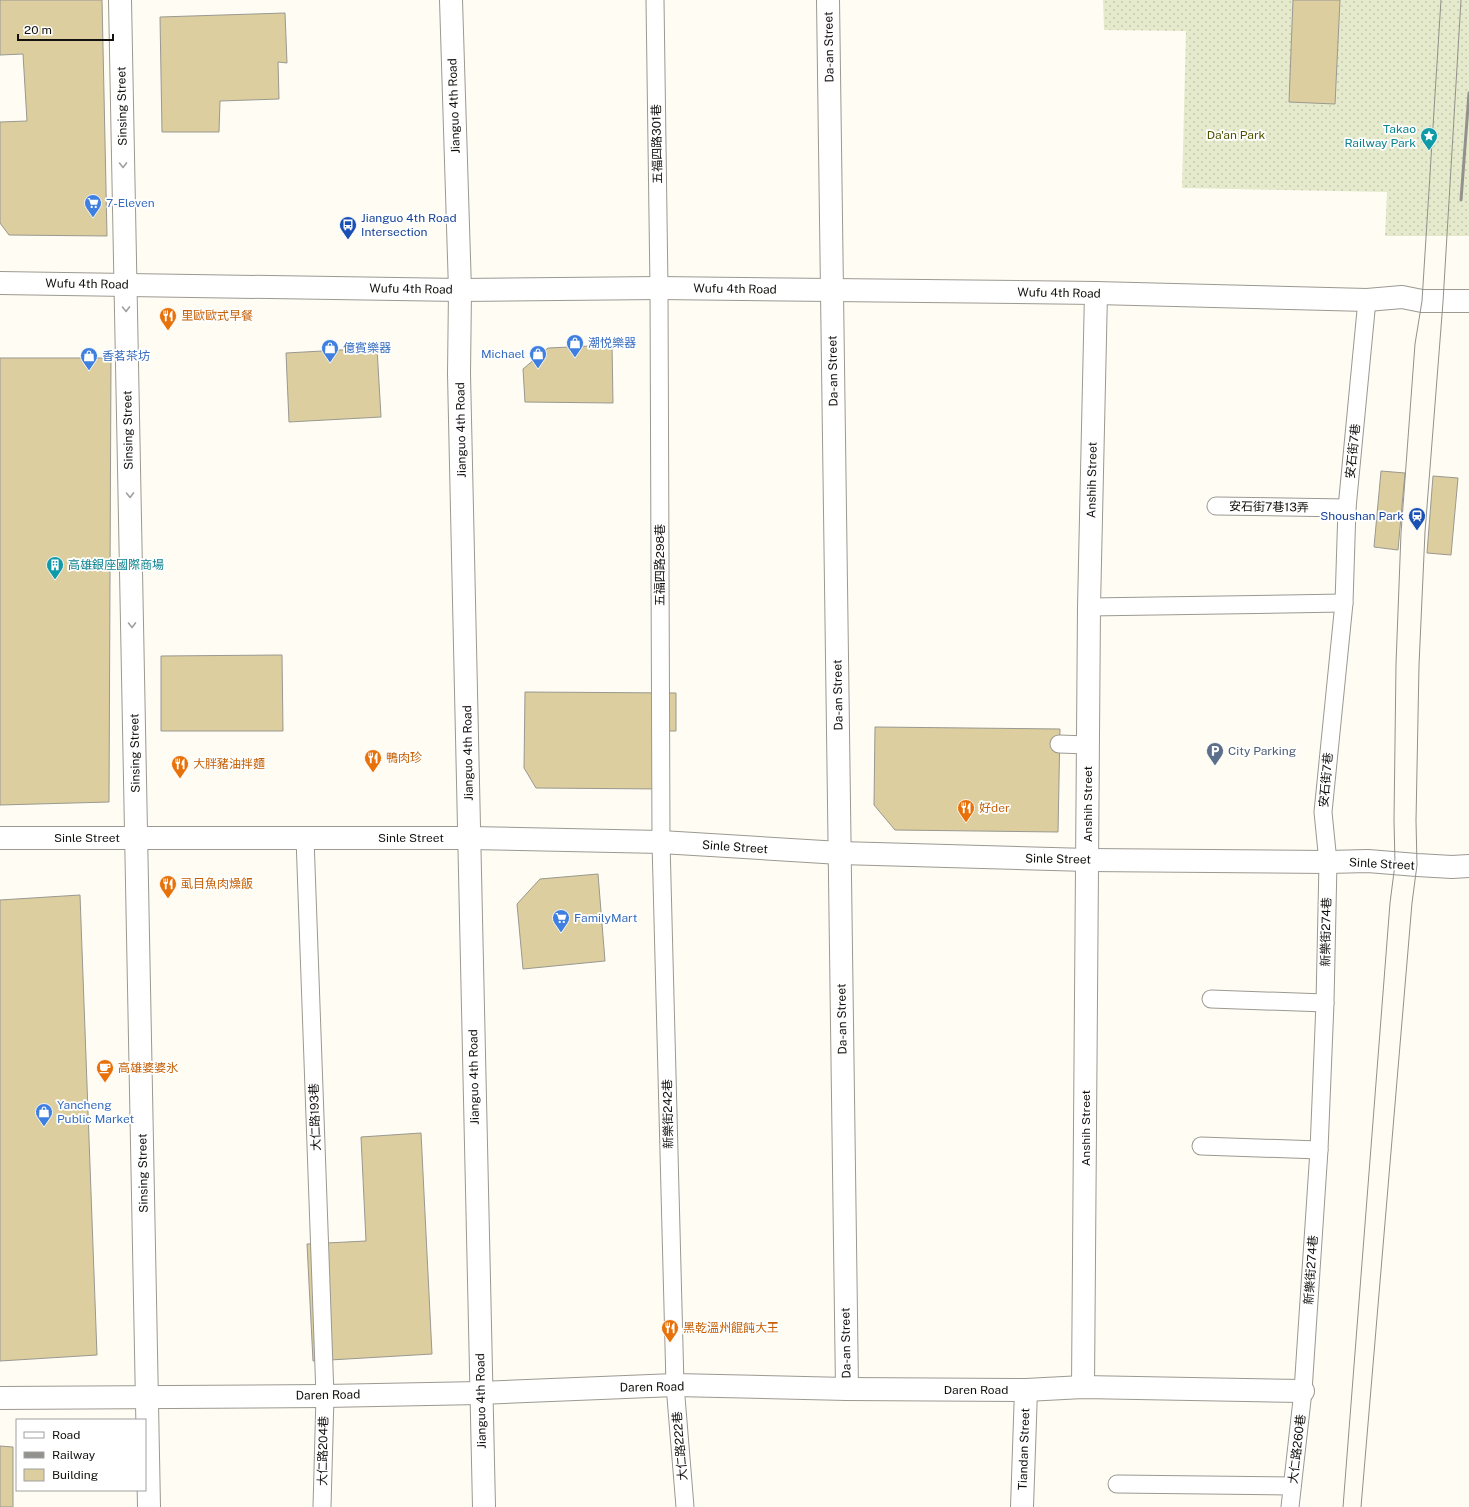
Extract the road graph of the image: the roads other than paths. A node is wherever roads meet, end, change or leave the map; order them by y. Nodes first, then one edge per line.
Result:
1 (120, 0) edge
2 (450, 0) edge
3 (655, 0) edge
4 (828, 0) edge
5 (0, 282) edge
6 (125, 284) junction
7 (659, 288) junction
8 (460, 290) junction
9 (832, 290) junction
10 (1096, 293) junction
11 (1368, 300) junction
12 (1469, 301) edge
13 (1216, 506) dead end
14 (1347, 508) junction
15 (1344, 603) junction
16 (1089, 607) junction
17 (1059, 744) dead end
18 (1088, 745) junction
19 (0, 838) edge
20 (136, 838) junction
21 (305, 838) junction
22 (470, 838) junction
23 (661, 842) junction
24 (840, 853) junction
25 (1088, 860) junction
26 (1328, 862) junction
27 (1469, 866) edge
28 (1211, 1000) dead end
29 (1324, 1003) junction
30 (1201, 1146) dead end
31 (1318, 1150) junction
32 (674, 1386) junction
33 (1084, 1387) junction
34 (846, 1389) junction
35 (1026, 1390) junction
36 (1303, 1391) junction
37 (480, 1393) junction
38 (325, 1396) junction
39 (147, 1397) junction
40 (0, 1398) edge
41 (1117, 1484) dead end
42 (1292, 1486) junction
43 (149, 1507) edge
44 (322, 1507) edge
45 (484, 1507) edge
46 (685, 1507) edge
47 (1022, 1507) edge
48 (1290, 1507) edge

1 -> 6 street, Sinsing Street
2 - 8 street, Jianguo 4th Road
3 - 7 lane, 五福四路301巷
4 - 9 street, Da-an Street
5 - 6 street, Wufu 4th Road
6 - 8 street, Wufu 4th Road
6 -> 20 street, Sinsing Street
7 - 8 street, Wufu 4th Road
7 - 9 street, Wufu 4th Road
7 - 23 lane, 五福四路298巷
8 - 22 street, Jianguo 4th Road
9 - 10 street, Wufu 4th Road
9 - 24 street, Da-an Street
10 - 11 street, Wufu 4th Road
10 - 16 street, Anshih Street
11 - 12 street, Wufu 4th Road
11 - 14 lane, 安石街7巷
13 - 14 lane, 安石街7巷13弄
14 - 15 lane, 安石街7巷
15 - 16 lane
15 - 26 lane, 安石街7巷
16 - 18 street, Anshih Street
17 - 18 lane
18 - 25 street, Anshih Street
19 - 20 street, Sinle Street
20 - 21 street, Sinle Street
20 - 39 street, Sinsing Street
21 - 22 street, Sinle Street
21 - 38 lane, 大仁路193巷
22 - 23 street, Sinle Street
22 - 37 street, Jianguo 4th Road
23 - 24 street, Sinle Street
23 - 32 lane, 新樂街242巷
24 - 25 street, Sinle Street
24 - 34 street, Da-an Street
25 - 26 street, Sinle Street
25 - 33 street, Anshih Street
26 - 27 street, Sinle Street
26 - 29 lane, 新樂街274巷
28 - 29 lane
29 - 31 lane, 新樂街274巷
30 - 31 lane
31 - 36 lane, 新樂街274巷
32 - 34 street, Daren Road
32 - 37 street, Daren Road
32 - 46 lane, 大仁路222巷
33 - 35 street, Daren Road
33 - 36 street, Daren Road
34 - 35 street, Daren Road
35 - 47 street, Tiandan Street
36 - 42 lane, 大仁路260巷
37 - 38 street, Daren Road
37 - 45 street, Jianguo 4th Road
38 - 39 street, Daren Road
38 - 44 lane, 大仁路204巷
39 - 40 street, Daren Road
39 - 43 street, Sinsing Street
41 - 42 lane
42 - 48 lane, 大仁路260巷

